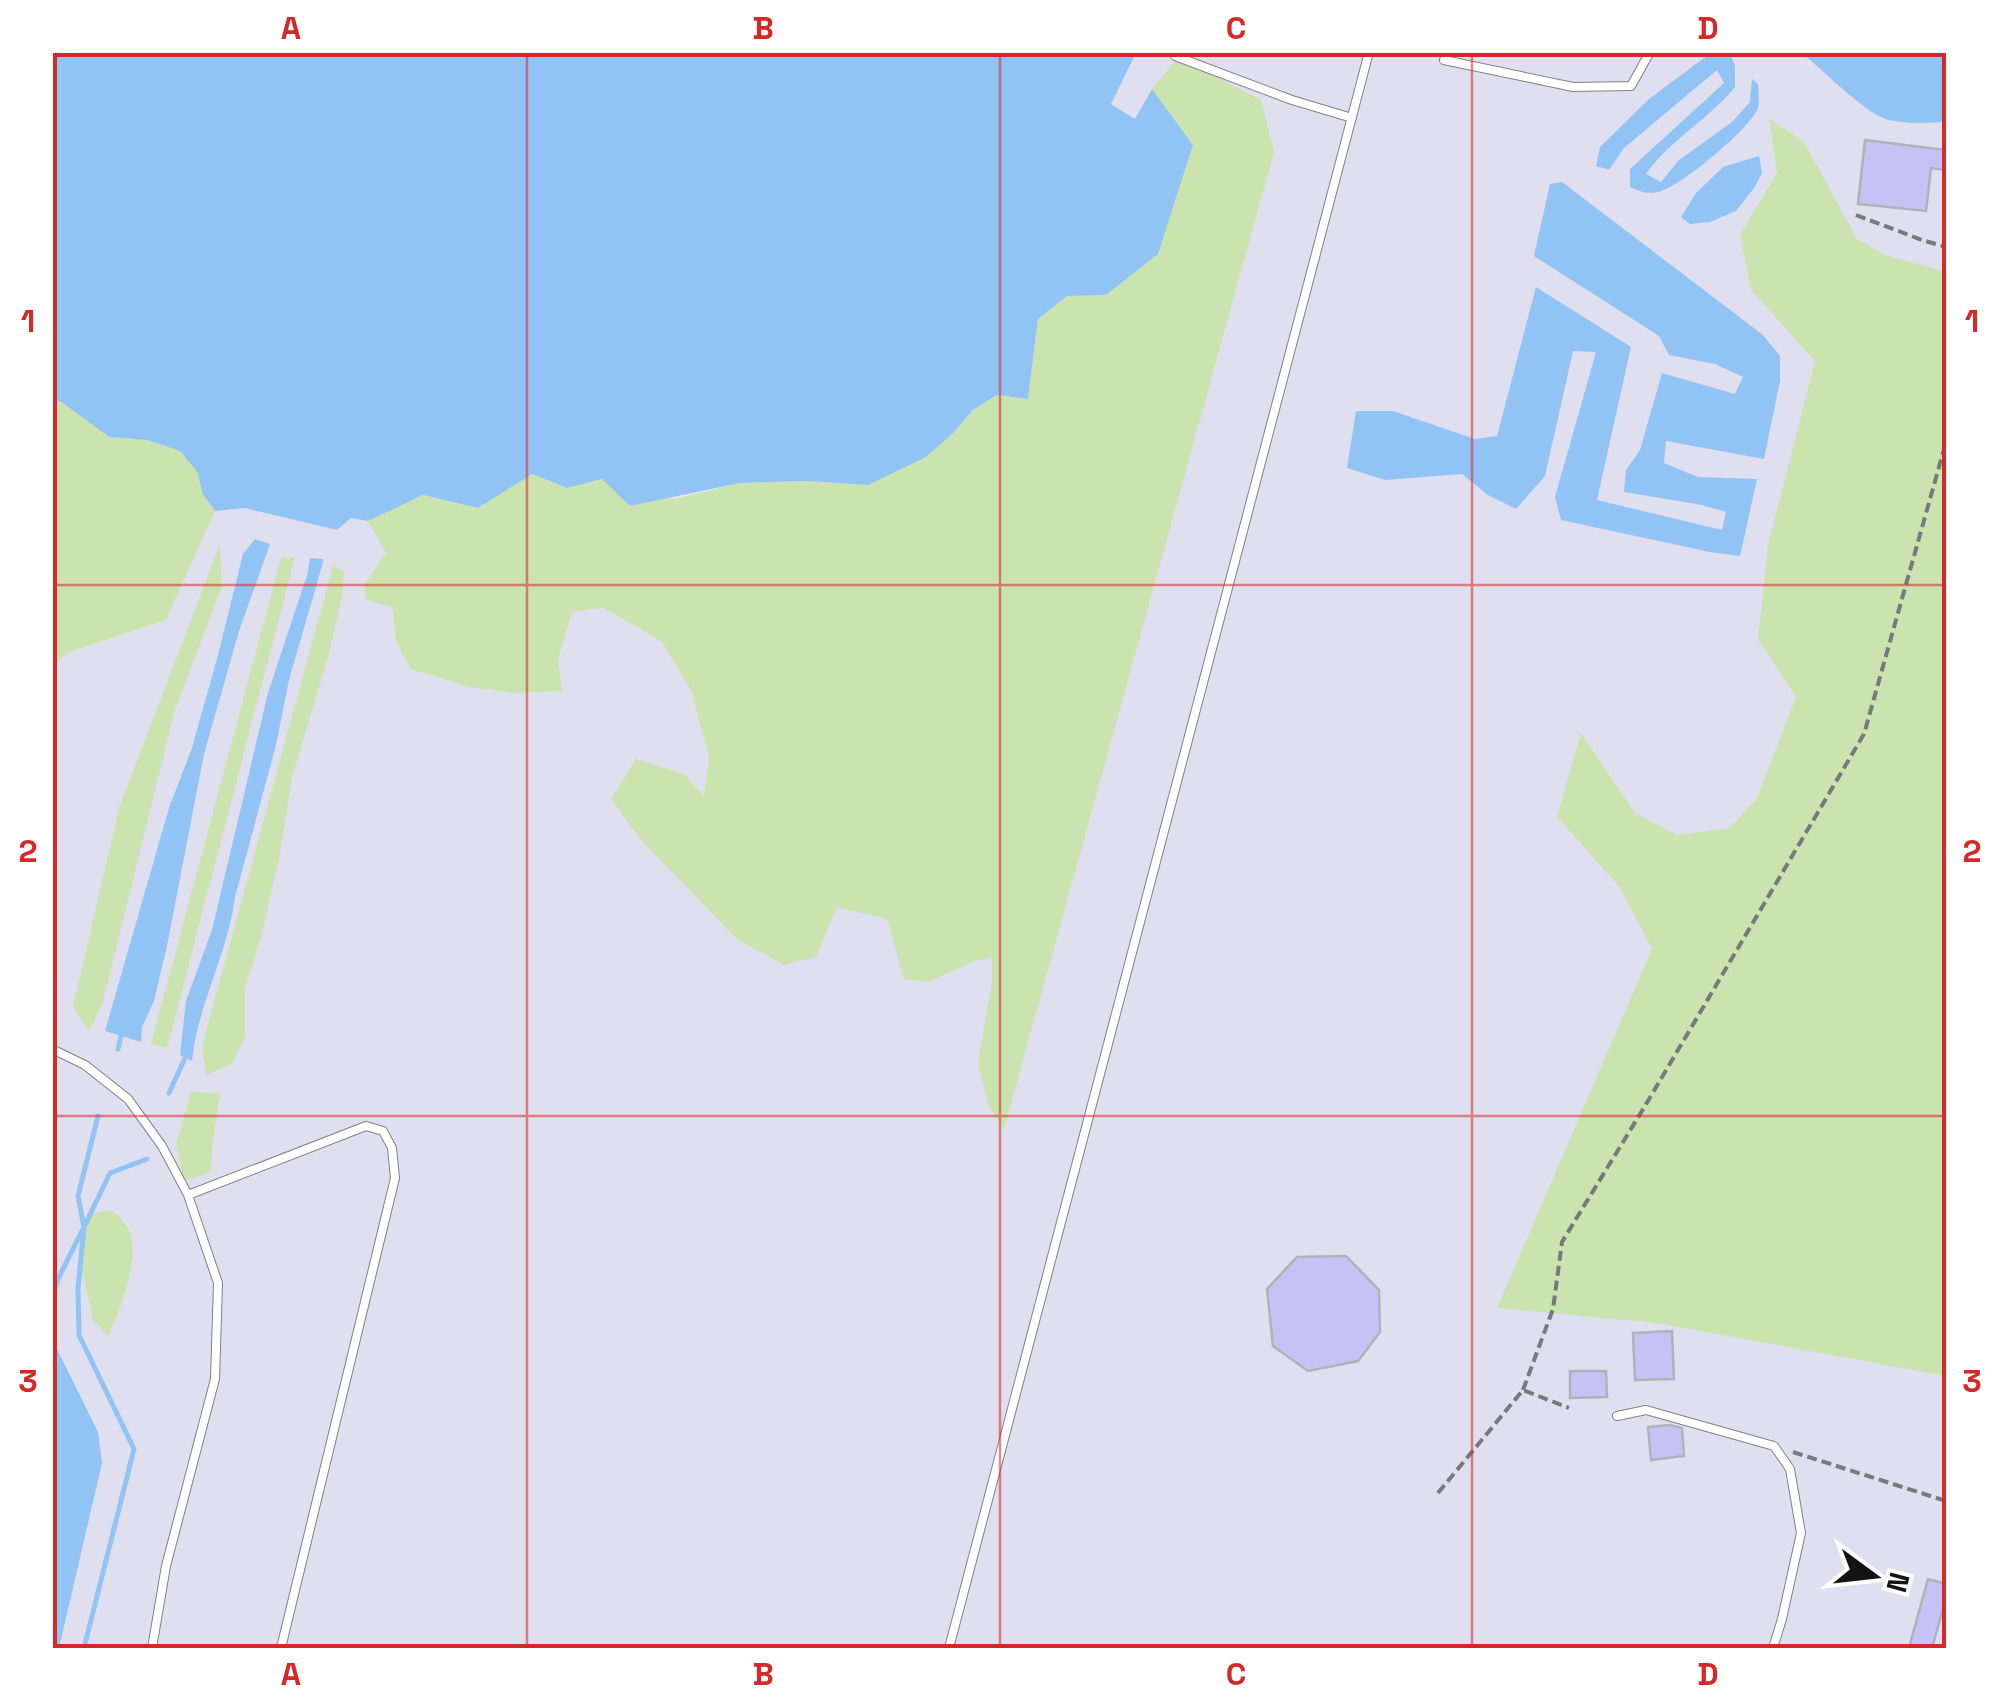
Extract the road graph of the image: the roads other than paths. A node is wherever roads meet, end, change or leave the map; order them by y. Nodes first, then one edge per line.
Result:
1 (1369, 52) edge
2 (1650, 52) edge
3 (1176, 56) dead end
4 (1444, 60) dead end
5 (1352, 118) junction
6 (52, 1050) edge
7 (188, 1194) junction
8 (1616, 1416) dead end
9 (152, 1648) edge
10 (281, 1648) edge
11 (950, 1648) edge
12 (1773, 1648) edge

1 - 5 lane
2 - 4 lane
3 - 5 lane
5 - 11 lane
6 - 7 lane
7 - 9 lane
7 - 10 lane
8 - 12 lane

